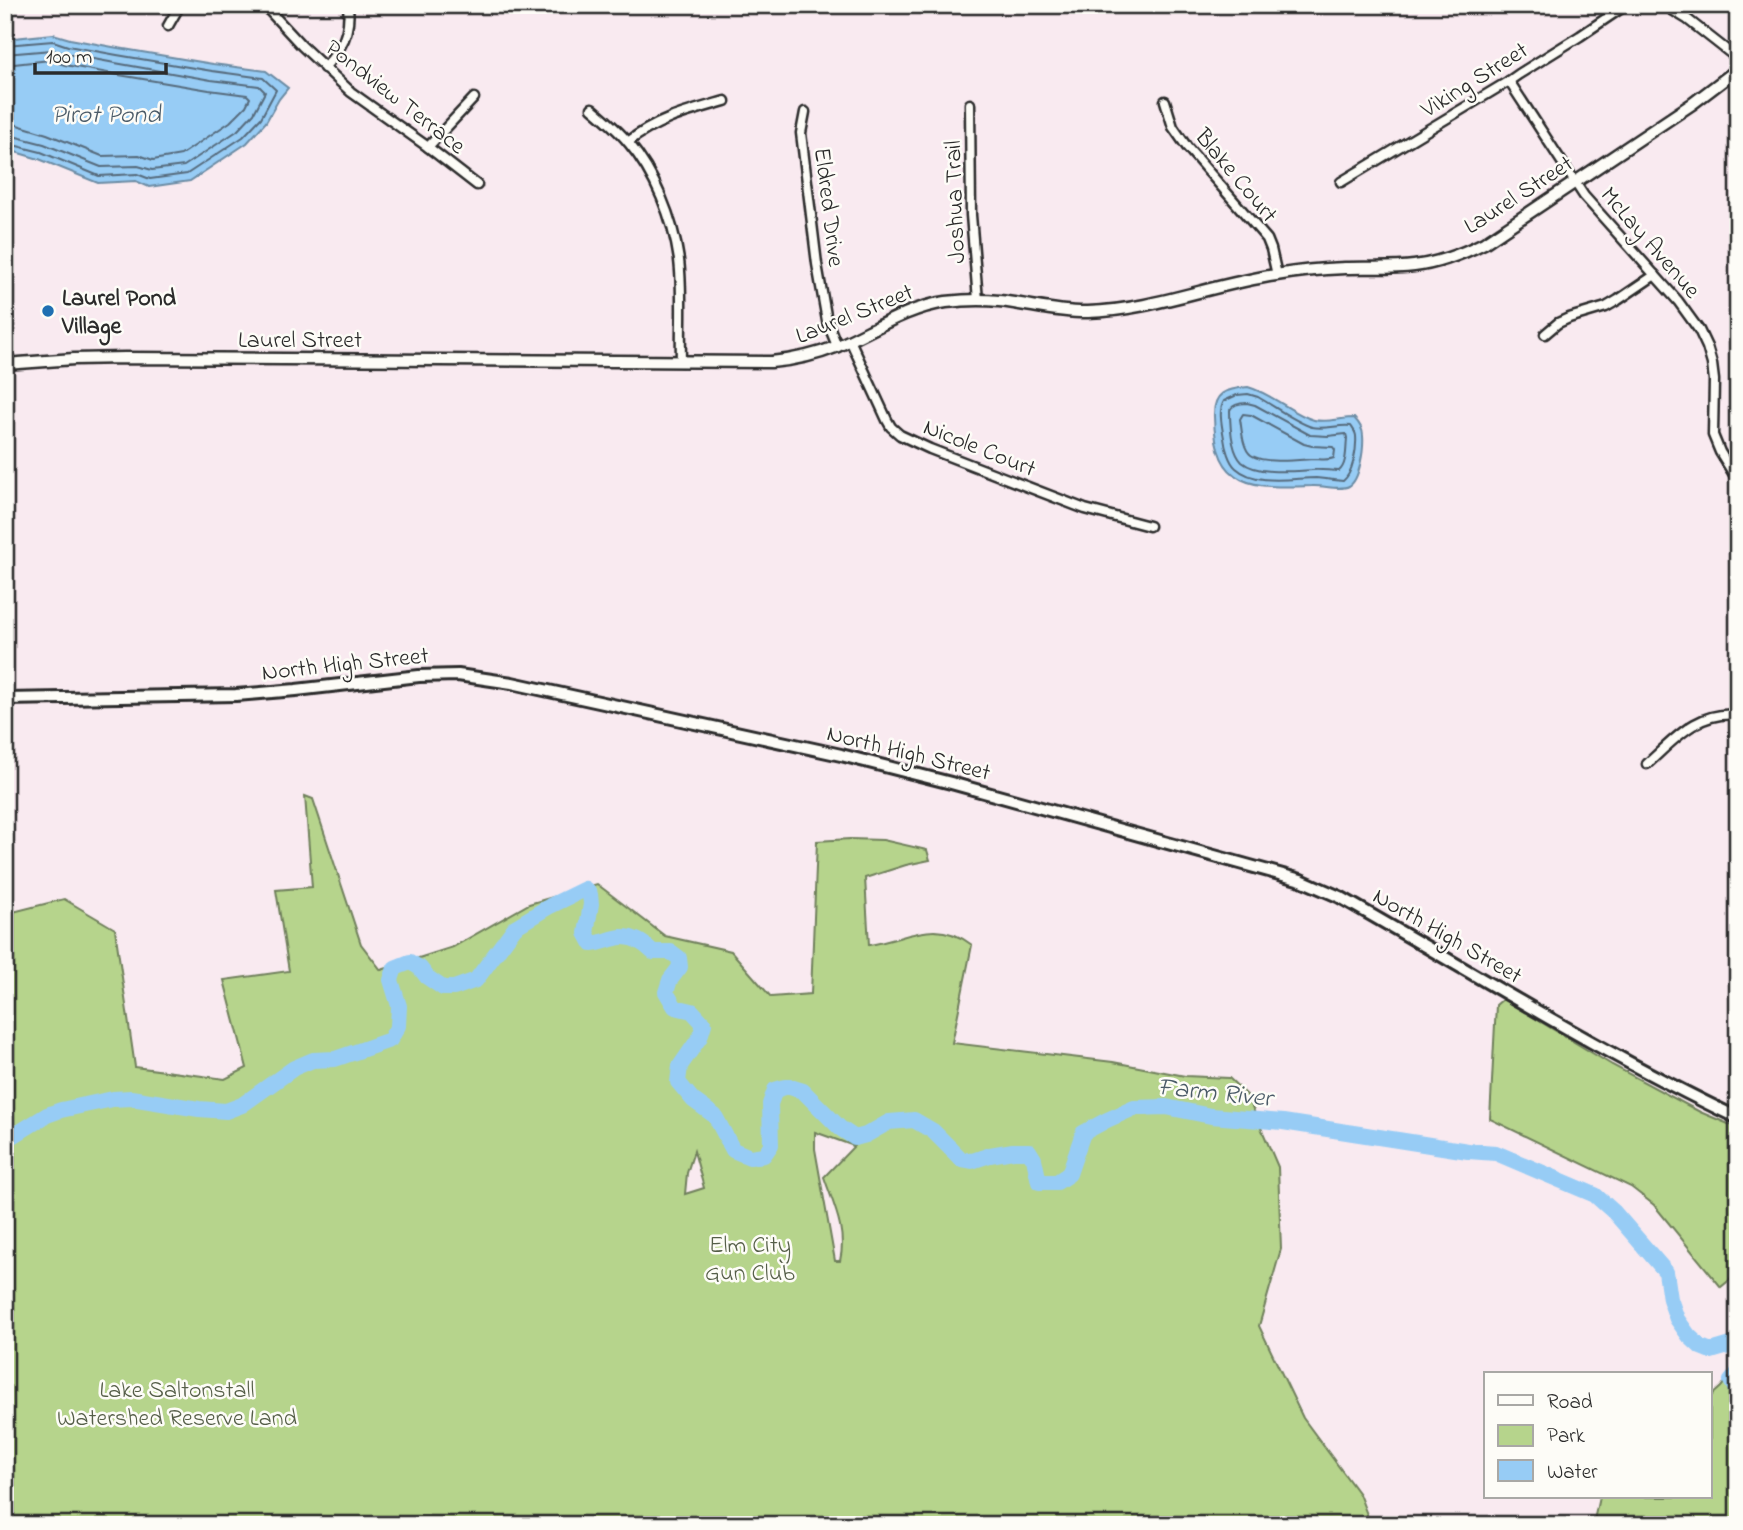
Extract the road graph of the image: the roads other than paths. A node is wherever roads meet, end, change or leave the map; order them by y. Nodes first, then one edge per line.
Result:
1 (180, 5) edge
2 (264, 5) edge
3 (348, 5) edge
4 (1626, 5) edge
5 (1664, 5) edge
6 (168, 26) dead end
7 (1738, 59) edge
8 (324, 68) junction
9 (1738, 69) edge
10 (1509, 81) junction
11 (474, 98) dead end
12 (725, 101) dead end
13 (1165, 101) dead end
14 (970, 103) dead end
15 (592, 108) dead end
16 (804, 112) dead end
17 (628, 142) junction
18 (428, 147) junction
19 (1340, 182) dead end
20 (1576, 183) junction
21 (477, 185) dead end
22 (1277, 275) junction
23 (1655, 275) junction
24 (978, 300) junction
25 (1545, 334) dead end
26 (850, 340) junction
27 (837, 346) junction
28 (681, 362) junction
29 (5, 364) edge
30 (1738, 481) edge
31 (1149, 526) dead end
32 (5, 699) edge
33 (1738, 715) edge
34 (1647, 764) dead end
35 (1738, 1118) edge

1 - 6 street
2 - 8 street, Pondview Terrace
3 - 8 street
4 - 10 street, Viking Street
5 - 7 street
8 - 18 street, Pondview Terrace
9 - 20 street, Laurel Street
10 - 19 street, Viking Street
10 - 20 street, McLay Avenue
11 - 18 street
12 - 17 street
13 - 22 street, Blake Court
14 - 24 street, Joshua Trail
15 - 17 street
16 - 27 street, Eldred Drive
17 - 28 street
18 - 21 street, Pondview Terrace
20 - 22 street, Laurel Street
20 - 23 street, McLay Avenue
22 - 24 street, Laurel Street
23 - 25 street
23 - 30 street, McLay Avenue
24 - 26 street, Laurel Street
26 - 27 street, Laurel Street
26 - 31 street, Nicole Court
27 - 28 street, Laurel Street
28 - 29 street, Laurel Street
32 - 35 main road, North High Street
33 - 34 street

